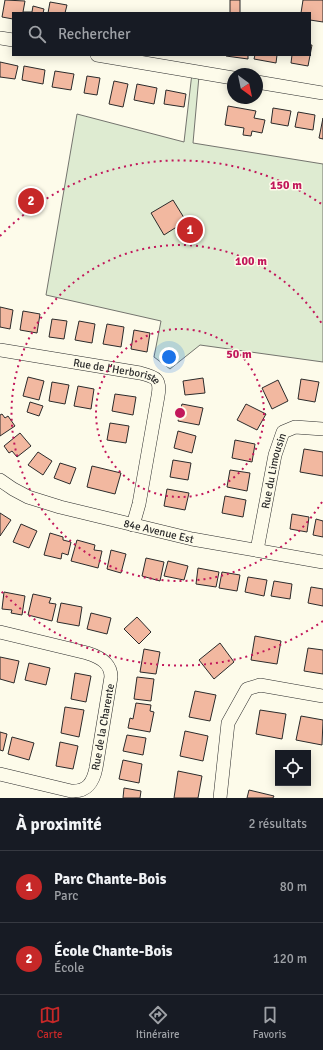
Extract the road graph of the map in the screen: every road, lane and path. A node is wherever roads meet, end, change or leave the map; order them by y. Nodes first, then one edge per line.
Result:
1 (0, 38) edge
2 (12, 40) edge
3 (103, 56) edge
4 (227, 77) edge
5 (263, 83) edge
6 (323, 93) edge
7 (0, 350) edge
8 (323, 429) edge
9 (0, 480) edge
10 (133, 525) junction
11 (257, 550) junction
12 (323, 562) edge
13 (0, 632) edge
14 (323, 696) edge
15 (0, 774) edge
16 (220, 798) edge

1 - 2 street
3 - 4 street
5 - 6 street
7 - 10 street, Rue de l'Herboriste
8 - 11 street, Rue du Limousin
9 - 10 street, 84e Avenue Est
10 - 11 street, 84e Avenue Est
11 - 12 street, 84e Avenue Est
13 - 15 street, Rue de la Charente
14 - 16 street

